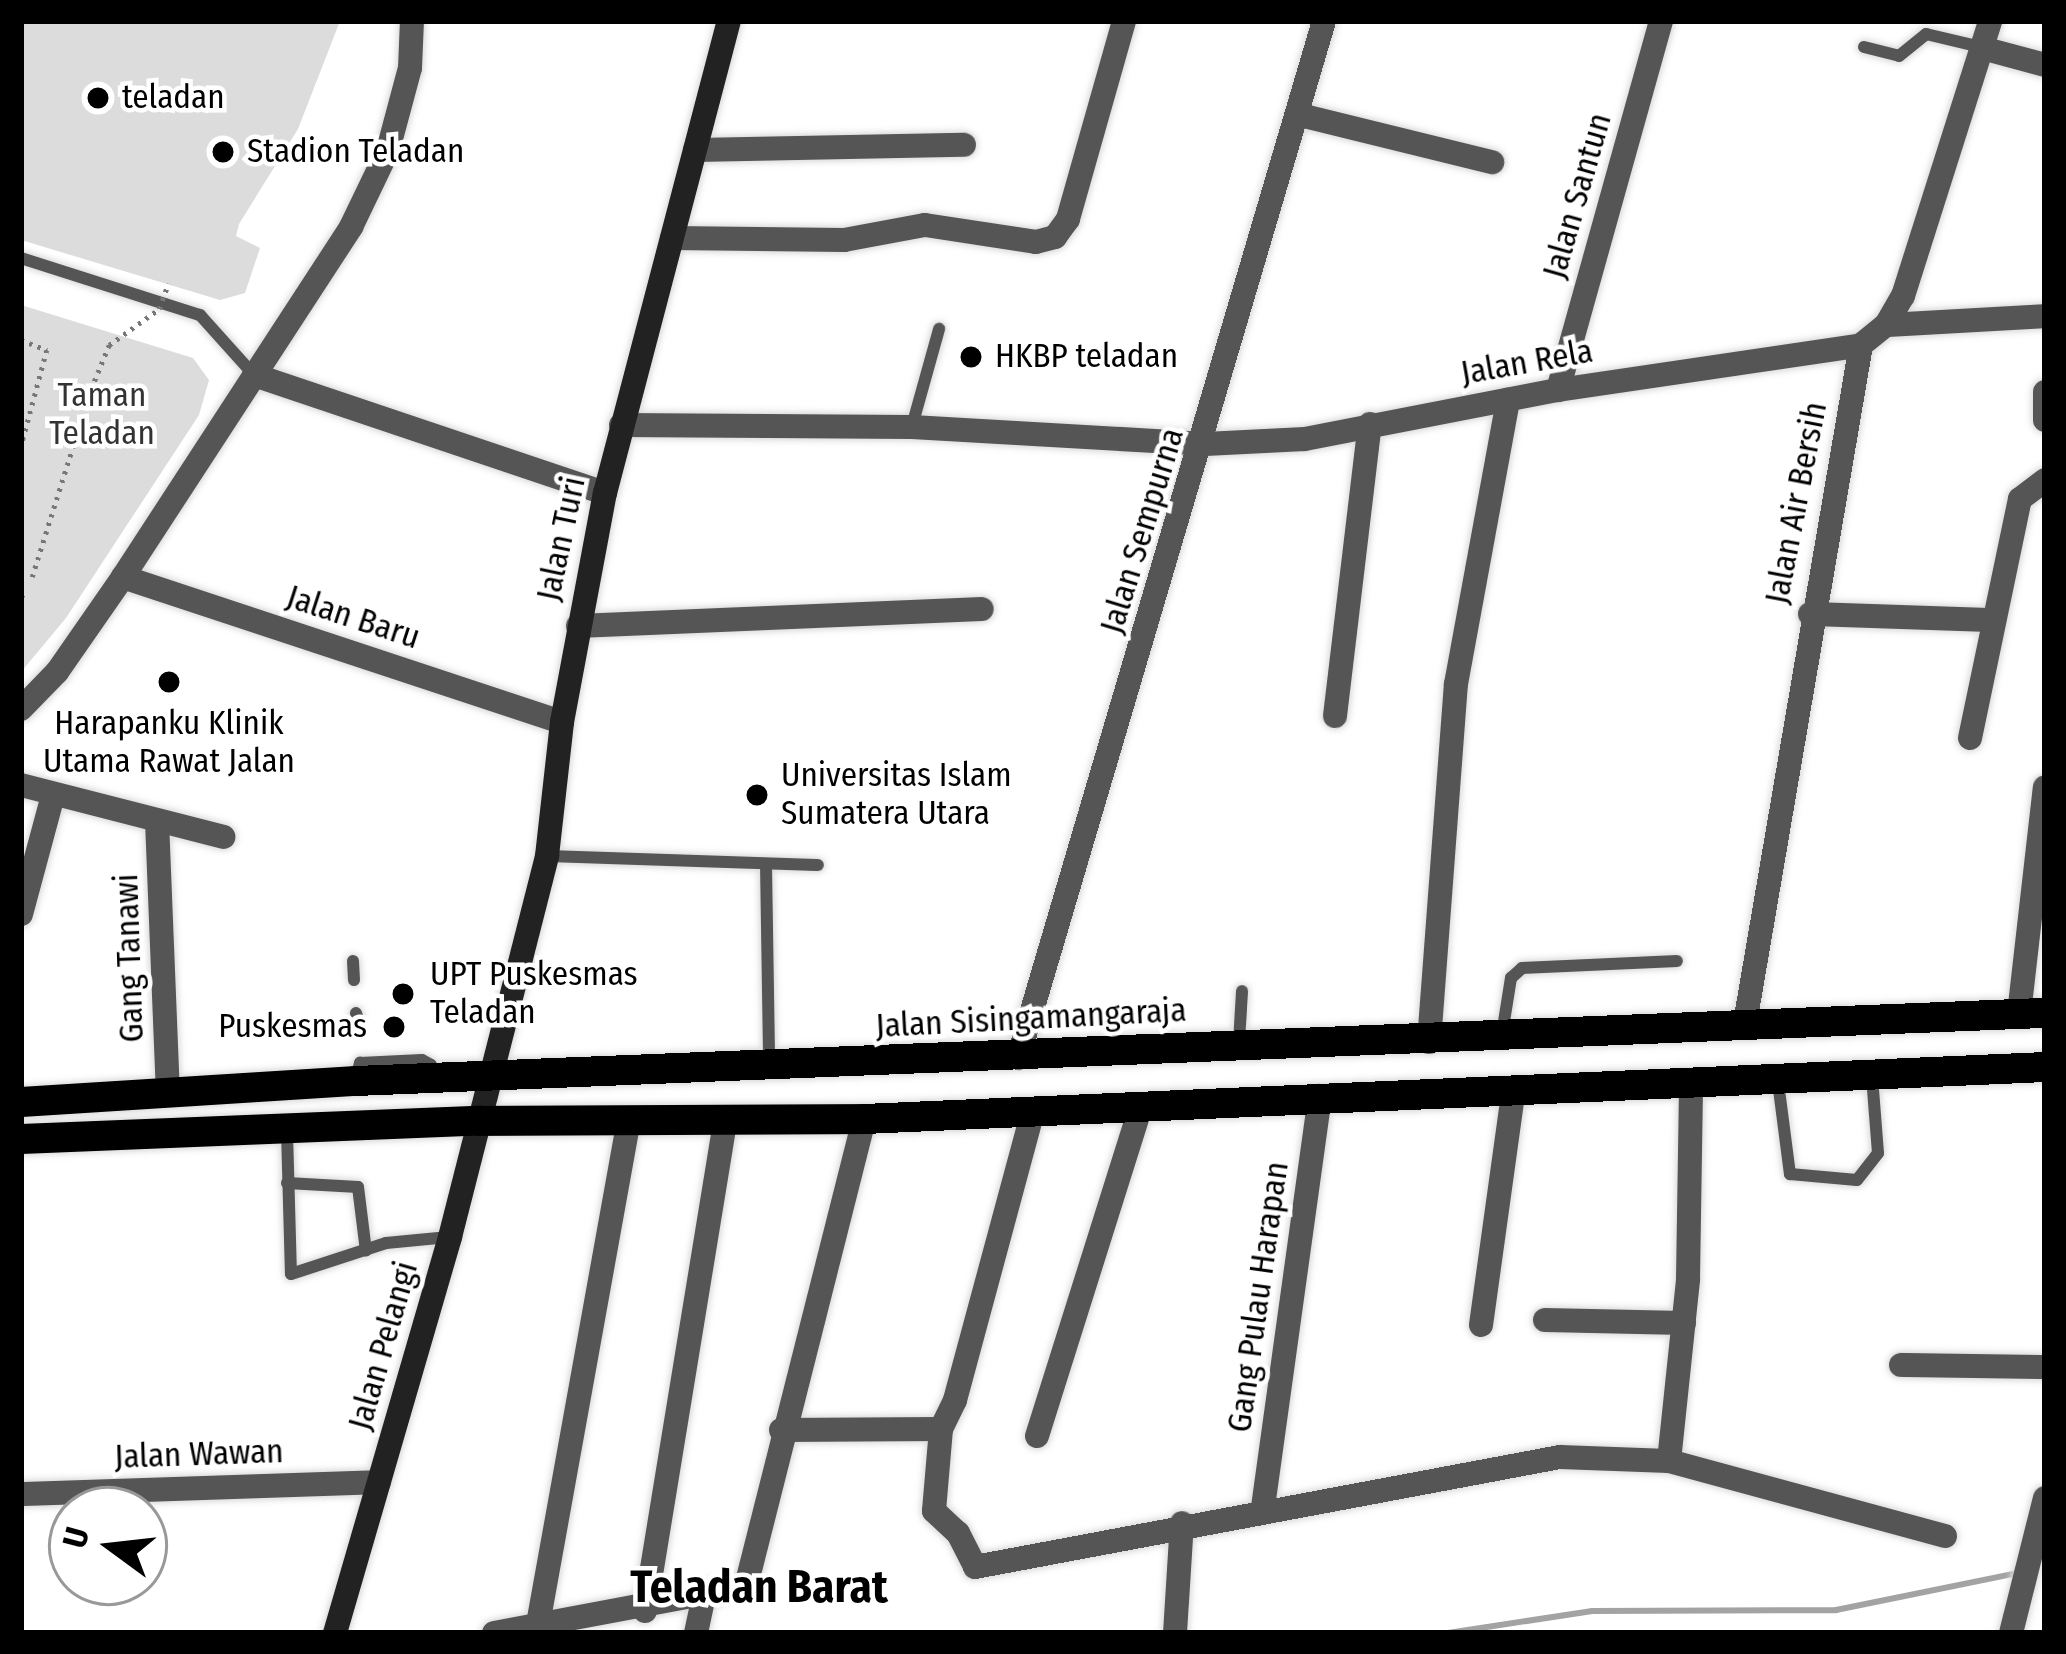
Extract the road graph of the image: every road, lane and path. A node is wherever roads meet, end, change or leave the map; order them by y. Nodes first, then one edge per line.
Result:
1 (412, 21) edge
2 (729, 21) edge
3 (1124, 21) edge
4 (1324, 21) edge
5 (1661, 21) edge
6 (1990, 21) edge
7 (1864, 46) dead end
8 (1982, 48) junction
9 (2045, 65) edge
10 (1300, 115) junction
11 (964, 145) dead end
12 (695, 150) junction
13 (1492, 162) dead end
14 (672, 238) junction
15 (21, 258) edge
16 (168, 284) dead end
17 (2045, 316) edge
18 (1886, 326) junction
19 (939, 329) dead end
20 (21, 340) edge
21 (1861, 345) junction
22 (254, 375) junction
23 (1558, 390) junction
24 (2045, 392) edge
25 (1508, 400) junction
26 (84, 406) dead end
27 (2045, 420) edge
28 (1370, 424) junction
29 (621, 425) junction
30 (912, 427) junction
31 (74, 443) dead end
32 (1205, 443) junction
33 (21, 447) edge
34 (2045, 480) edge
35 (605, 493) junction
36 (21, 514) edge
37 (21, 540) edge
38 (32, 577) dead end
39 (123, 577) junction
40 (982, 609) dead end
41 (1810, 614) junction
42 (1992, 620) junction
43 (578, 626) junction
44 (21, 709) edge
45 (1335, 716) dead end
46 (562, 722) junction
47 (1970, 738) dead end
48 (21, 785) edge
49 (2045, 787) edge
50 (53, 795) junction
51 (157, 821) junction
52 (223, 837) dead end
53 (547, 856) junction
54 (766, 864) junction
55 (818, 865) dead end
56 (21, 914) edge
57 (353, 961) dead end
58 (1677, 962) dead end
59 (354, 980) dead end
60 (1242, 991) dead end
61 (2032, 1014) edge
62 (1745, 1023) junction
63 (1502, 1038) junction
64 (1429, 1042) junction
65 (1239, 1043) junction
66 (1018, 1058) junction
67 (770, 1066) junction
68 (2045, 1067) edge
69 (1872, 1075) junction
70 (490, 1077) junction
71 (1691, 1082) junction
72 (1778, 1082) junction
73 (1514, 1088) junction
74 (168, 1092) junction
75 (1320, 1096) junction
76 (21, 1102) edge
77 (1141, 1107) junction
78 (1033, 1111) junction
79 (864, 1120) junction
80 (479, 1121) junction
81 (724, 1121) junction
82 (628, 1125) junction
83 (286, 1128) junction
84 (21, 1138) edge
85 (287, 1183) junction
86 (450, 1237) junction
87 (367, 1252) junction
88 (1544, 1320) dead end
89 (1684, 1323) junction
90 (1481, 1324) dead end
91 (1901, 1365) dead end
92 (2045, 1367) edge
93 (781, 1430) junction
94 (941, 1430) junction
95 (1037, 1436) dead end
96 (1669, 1461) junction
97 (379, 1482) junction
98 (21, 1494) edge
99 (2045, 1498) edge
100 (1263, 1508) junction
101 (1182, 1522) junction
102 (1945, 1536) dead end
103 (703, 1600) junction
104 (645, 1611) junction
105 (538, 1624) junction
106 (335, 1633) edge
107 (494, 1633) edge
108 (696, 1633) edge
109 (1175, 1633) edge
110 (2011, 1633) edge

1 - 22 street
2 - 12 main road, Jalan Turi
3 - 14 street
4 - 10 street, Jalan Sempurna
5 - 23 street, Jalan Santun
6 - 8 street
7 - 8 lane
8 - 9 street
8 - 18 street
10 - 13 street
10 - 32 street, Jalan Sempurna
11 - 12 street
12 - 14 main road, Jalan Turi
14 - 29 main road, Jalan Turi
15 - 22 lane
16 - 26 path, bridge
17 - 18 street
18 - 21 street
19 - 30 lane
20 - 33 path
21 - 23 street, Jalan Rela
21 - 41 street, Jalan Air Bersih
22 - 35 street
22 - 39 street
23 - 25 street, Jalan Rela
24 - 27 street
25 - 28 street, Jalan Rela
25 - 64 street
28 - 32 street, Jalan Rela
28 - 45 street
29 - 30 street, Jalan Rela
29 - 35 main road, Jalan Turi
30 - 32 street, Jalan Rela
31 - 38 path
32 - 66 street, Jalan Sempurna
34 - 42 street
35 - 43 main road, Jalan Turi
36 - 37 path
39 - 44 street
39 - 46 street, Jalan Baru
40 - 43 street
41 - 42 street
41 - 62 street, Jalan Air Bersih
42 - 47 street
43 - 46 main road, Jalan Turi
46 - 53 main road, Jalan Turi
48 - 50 street
49 - 61 street
50 - 51 street
50 - 56 street
51 - 52 street
51 - 74 street, Gang Tanawi
53 - 54 lane
53 - 70 main road, Jalan Turi
54 - 55 lane
54 - 67 lane
57 - 59 lane
58 - 63 lane
60 - 65 lane
61 - 62 main road, Jalan Sisingamangaraja
62 - 63 main road, Jalan Sisingamangaraja
63 - 64 main road, Jalan Sisingamangaraja
64 - 65 main road, Jalan Sisingamangaraja
65 - 66 main road, Jalan Sisingamangaraja
66 - 67 main road, Jalan Sisingamangaraja
67 - 70 main road, Jalan Sisingamangaraja
68 - 69 main road
69 - 72 main road
69 - 72 lane
70 - 74 main road, Jalan Sisingamangaraja
70 - 80 main road, Jalan Pelangi
71 - 72 main road
71 - 73 main road
71 - 89 street
73 - 75 main road
73 - 90 street
74 - 76 main road, Jalan Sisingamangaraja
75 - 77 main road
75 - 100 street, Gang Pulau Harapan
77 - 78 main road
77 - 95 street
78 - 79 main road
78 - 94 street
79 - 81 main road
79 - 93 street
80 - 82 main road
80 - 83 main road
80 - 86 main road, Jalan Pelangi
81 - 82 main road
81 - 104 street
82 - 105 street
83 - 84 main road
83 - 85 lane
85 - 87 lane
85 - 87 lane
86 - 87 lane
86 - 97 main road, Jalan Pelangi
88 - 89 street
89 - 96 street
91 - 92 street
93 - 94 street
93 - 103 street
94 - 101 street
96 - 100 street
96 - 102 street
97 - 98 street, Jalan Wawan
97 - 106 main road, Jalan Pelangi
99 - 110 street
100 - 101 street
101 - 109 street
103 - 104 street
103 - 108 street
104 - 105 street
105 - 107 street

